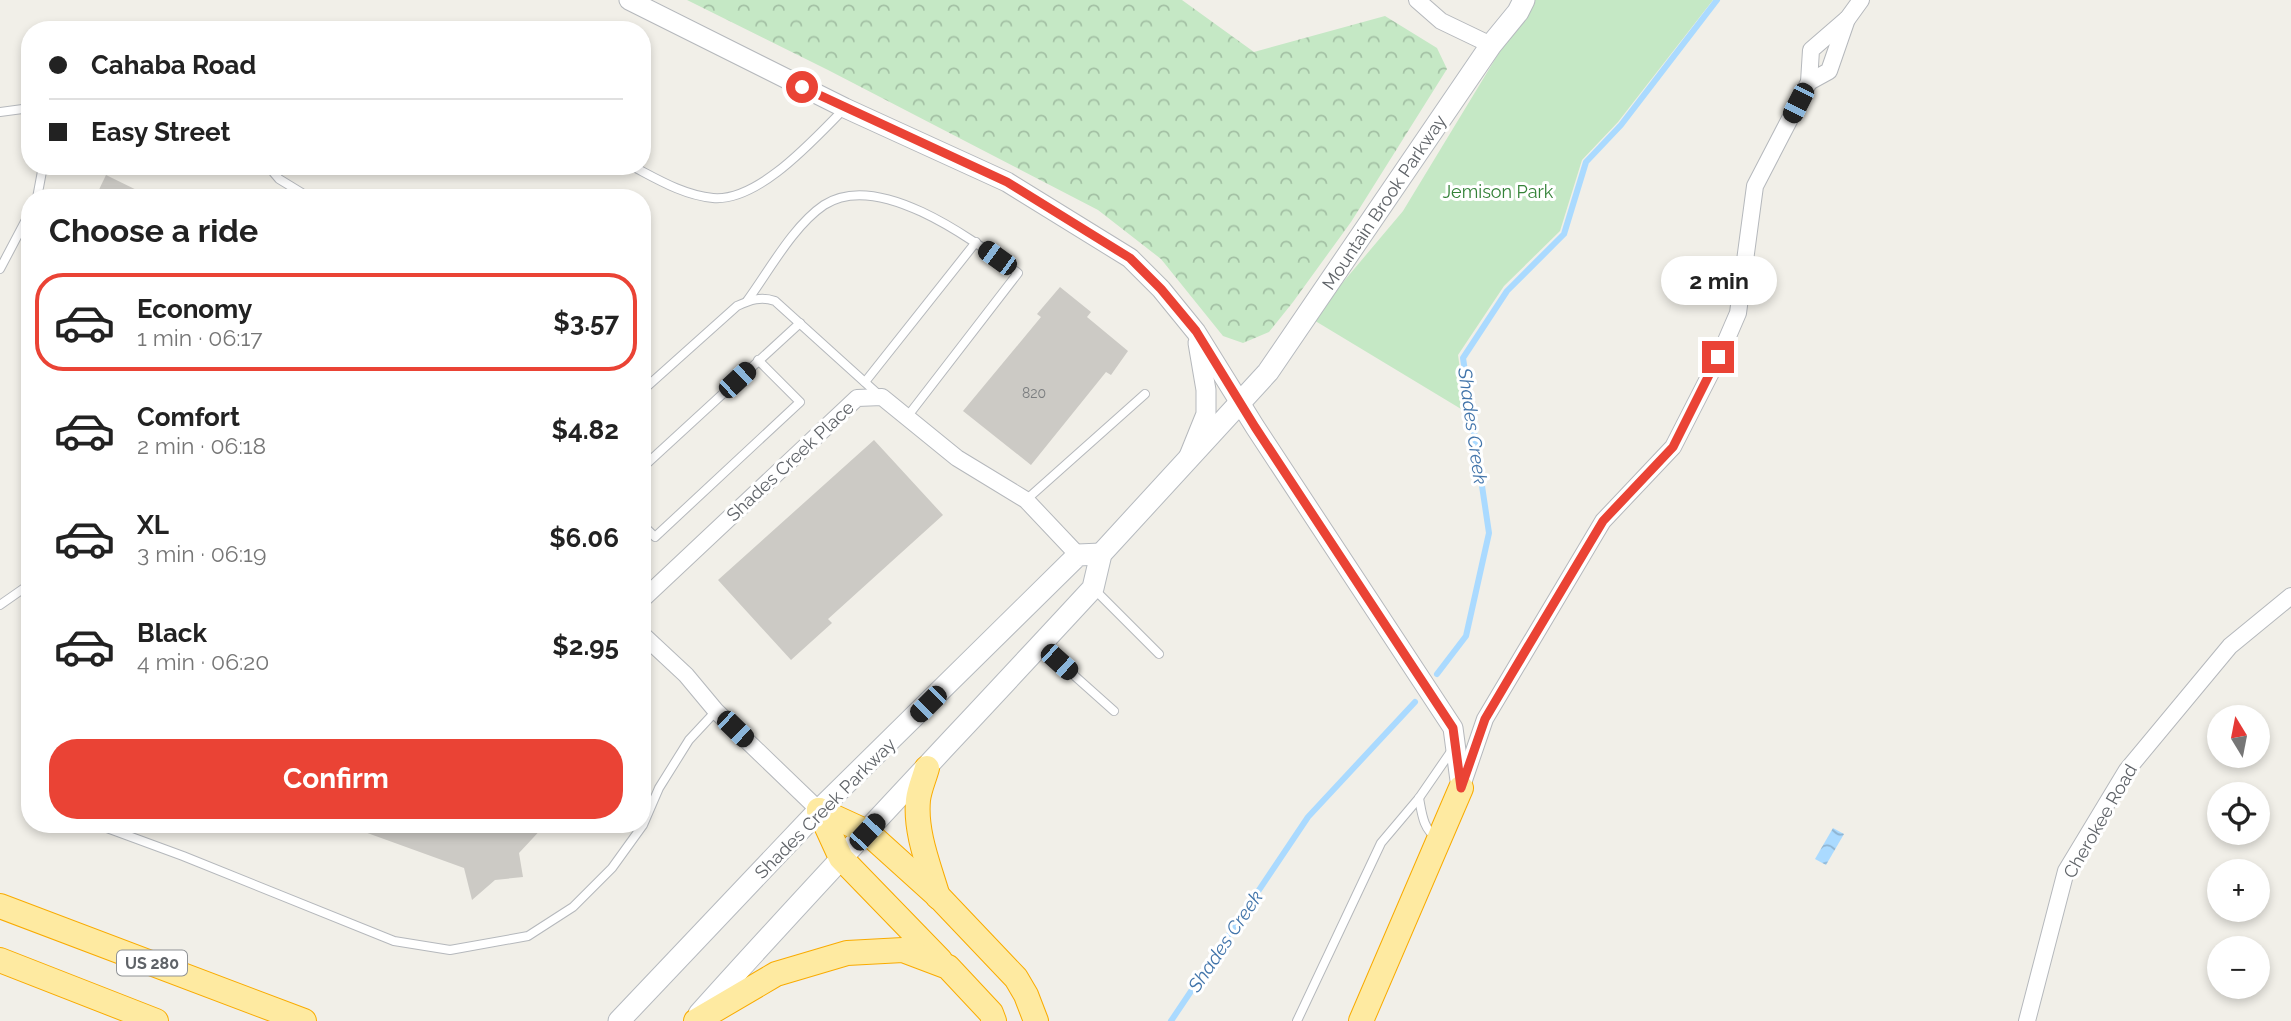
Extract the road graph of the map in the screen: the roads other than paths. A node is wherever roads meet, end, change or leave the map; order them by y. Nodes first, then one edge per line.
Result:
1 (629, 0) edge
2 (1417, 0) edge
3 (1524, 0) edge
4 (1861, 0) edge
5 (1848, 18) junction
6 (1492, 45) junction
7 (1809, 82) junction
8 (845, 108) junction
9 (21, 109) edge
10 (0, 112) edge
11 (276, 175) edge
12 (649, 175) edge
13 (295, 189) edge
14 (21, 229) edge
15 (976, 242) junction
16 (0, 269) edge
17 (747, 301) junction
18 (800, 323) junction
19 (1196, 331) junction
20 (758, 360) junction
21 (865, 382) junction
22 (651, 383) edge
23 (1146, 394) dead end
24 (881, 397) junction
25 (1240, 401) junction
26 (907, 417) junction
27 (651, 460) edge
28 (1188, 460) junction
29 (1026, 500) junction
30 (651, 533) edge
31 (1101, 554) junction
32 (1078, 555) junction
33 (1093, 588) junction
34 (21, 590) edge
35 (651, 592) edge
36 (2291, 596) edge
37 (0, 604) edge
38 (651, 643) edge
39 (1040, 645) junction
40 (1159, 654) dead end
41 (716, 710) junction
42 (1114, 711) dead end
43 (1455, 744) junction
44 (927, 768) junction
45 (1461, 788) junction
46 (1419, 798) junction
47 (651, 806) edge
48 (819, 810) junction
49 (867, 832) junction
50 (120, 833) edge
51 (637, 833) edge
52 (1440, 839) junction
53 (841, 858) junction
54 (939, 897) junction
55 (0, 906) edge
56 (0, 960) edge
57 (948, 967) junction
58 (0, 980) edge
59 (82, 992) junction
60 (153, 1020) edge
61 (304, 1021) edge
62 (619, 1021) edge
63 (695, 1021) edge
64 (993, 1021) edge
65 (1036, 1021) edge
66 (1297, 1021) edge
67 (1361, 1021) edge
68 (2027, 1021) edge

1 - 8 street
2 - 6 street
3 - 6 main road, Mountain Brook Parkway
4 - 5 street
5 - 7 street
5 - 7 street
6 - 25 main road, Mountain Brook Parkway
7 - 45 street
8 - 12 lane
8 - 19 street
9 - 10 lane
11 - 13 lane
14 - 16 lane
15 - 17 lane
15 - 21 lane
15 - 26 lane
17 - 18 lane
17 - 22 lane
18 - 20 lane
18 - 21 lane
19 - 25 street
19 - 28 street
20 - 27 lane
20 - 30 lane
21 - 24 lane
23 - 29 lane
24 - 26 street
24 - 35 street, Shades Creek Place
25 - 28 main road
25 - 43 street
26 - 29 street
28 - 31 main road
29 - 32 street
31 - 32 main road
31 - 33 main road
32 - 48 main road, Shades Creek Parkway
33 - 39 main road
33 - 40 lane
34 - 37 lane
36 - 68 street, Cherokee Road
38 - 41 street
39 - 42 lane
39 - 44 main road
41 - 47 lane
41 - 48 street
43 - 45 street
43 - 46 lane
44 - 49 main road
44 - 54 highway
45 - 52 highway
46 - 52 lane
46 - 66 lane
48 - 49 highway
48 - 53 highway
48 - 62 main road, Shades Creek Parkway
49 - 53 main road
49 - 54 highway
50 - 51 lane
52 - 67 highway
53 - 57 highway
53 - 63 main road
54 - 65 highway
55 - 61 highway, US 280
56 - 59 highway
57 - 63 highway
57 - 64 highway
58 - 59 highway
59 - 60 highway

